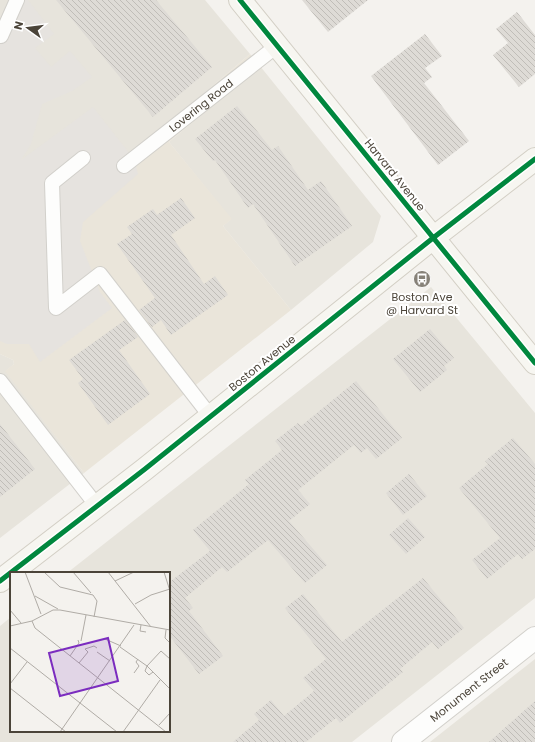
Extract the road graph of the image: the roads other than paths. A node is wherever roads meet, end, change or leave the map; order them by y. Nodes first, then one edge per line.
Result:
1 (17, 0) edge
2 (240, 0) edge
3 (1, 36) dead end
4 (278, 45) junction
5 (83, 158) dead end
6 (535, 159) edge
7 (124, 166) dead end
8 (433, 238) junction
9 (535, 363) edge
10 (0, 381) edge
11 (211, 417) junction
12 (97, 506) junction
13 (12, 572) edge
14 (10, 573) edge
15 (0, 581) edge
16 (535, 638) edge
17 (403, 742) edge

1 - 3 lane
2 - 4 main road, Harvard Avenue
4 - 7 lane, Lovering Road
4 - 8 main road, Harvard Avenue
5 - 11 lane
6 - 8 main road, Boston Avenue
8 - 9 main road, Harvard Avenue
8 - 11 main road, Boston Avenue
10 - 12 lane
11 - 12 main road, Boston Avenue
12 - 13 main road, Boston Avenue
14 - 15 main road, Boston Avenue
16 - 17 street, Monument Street

